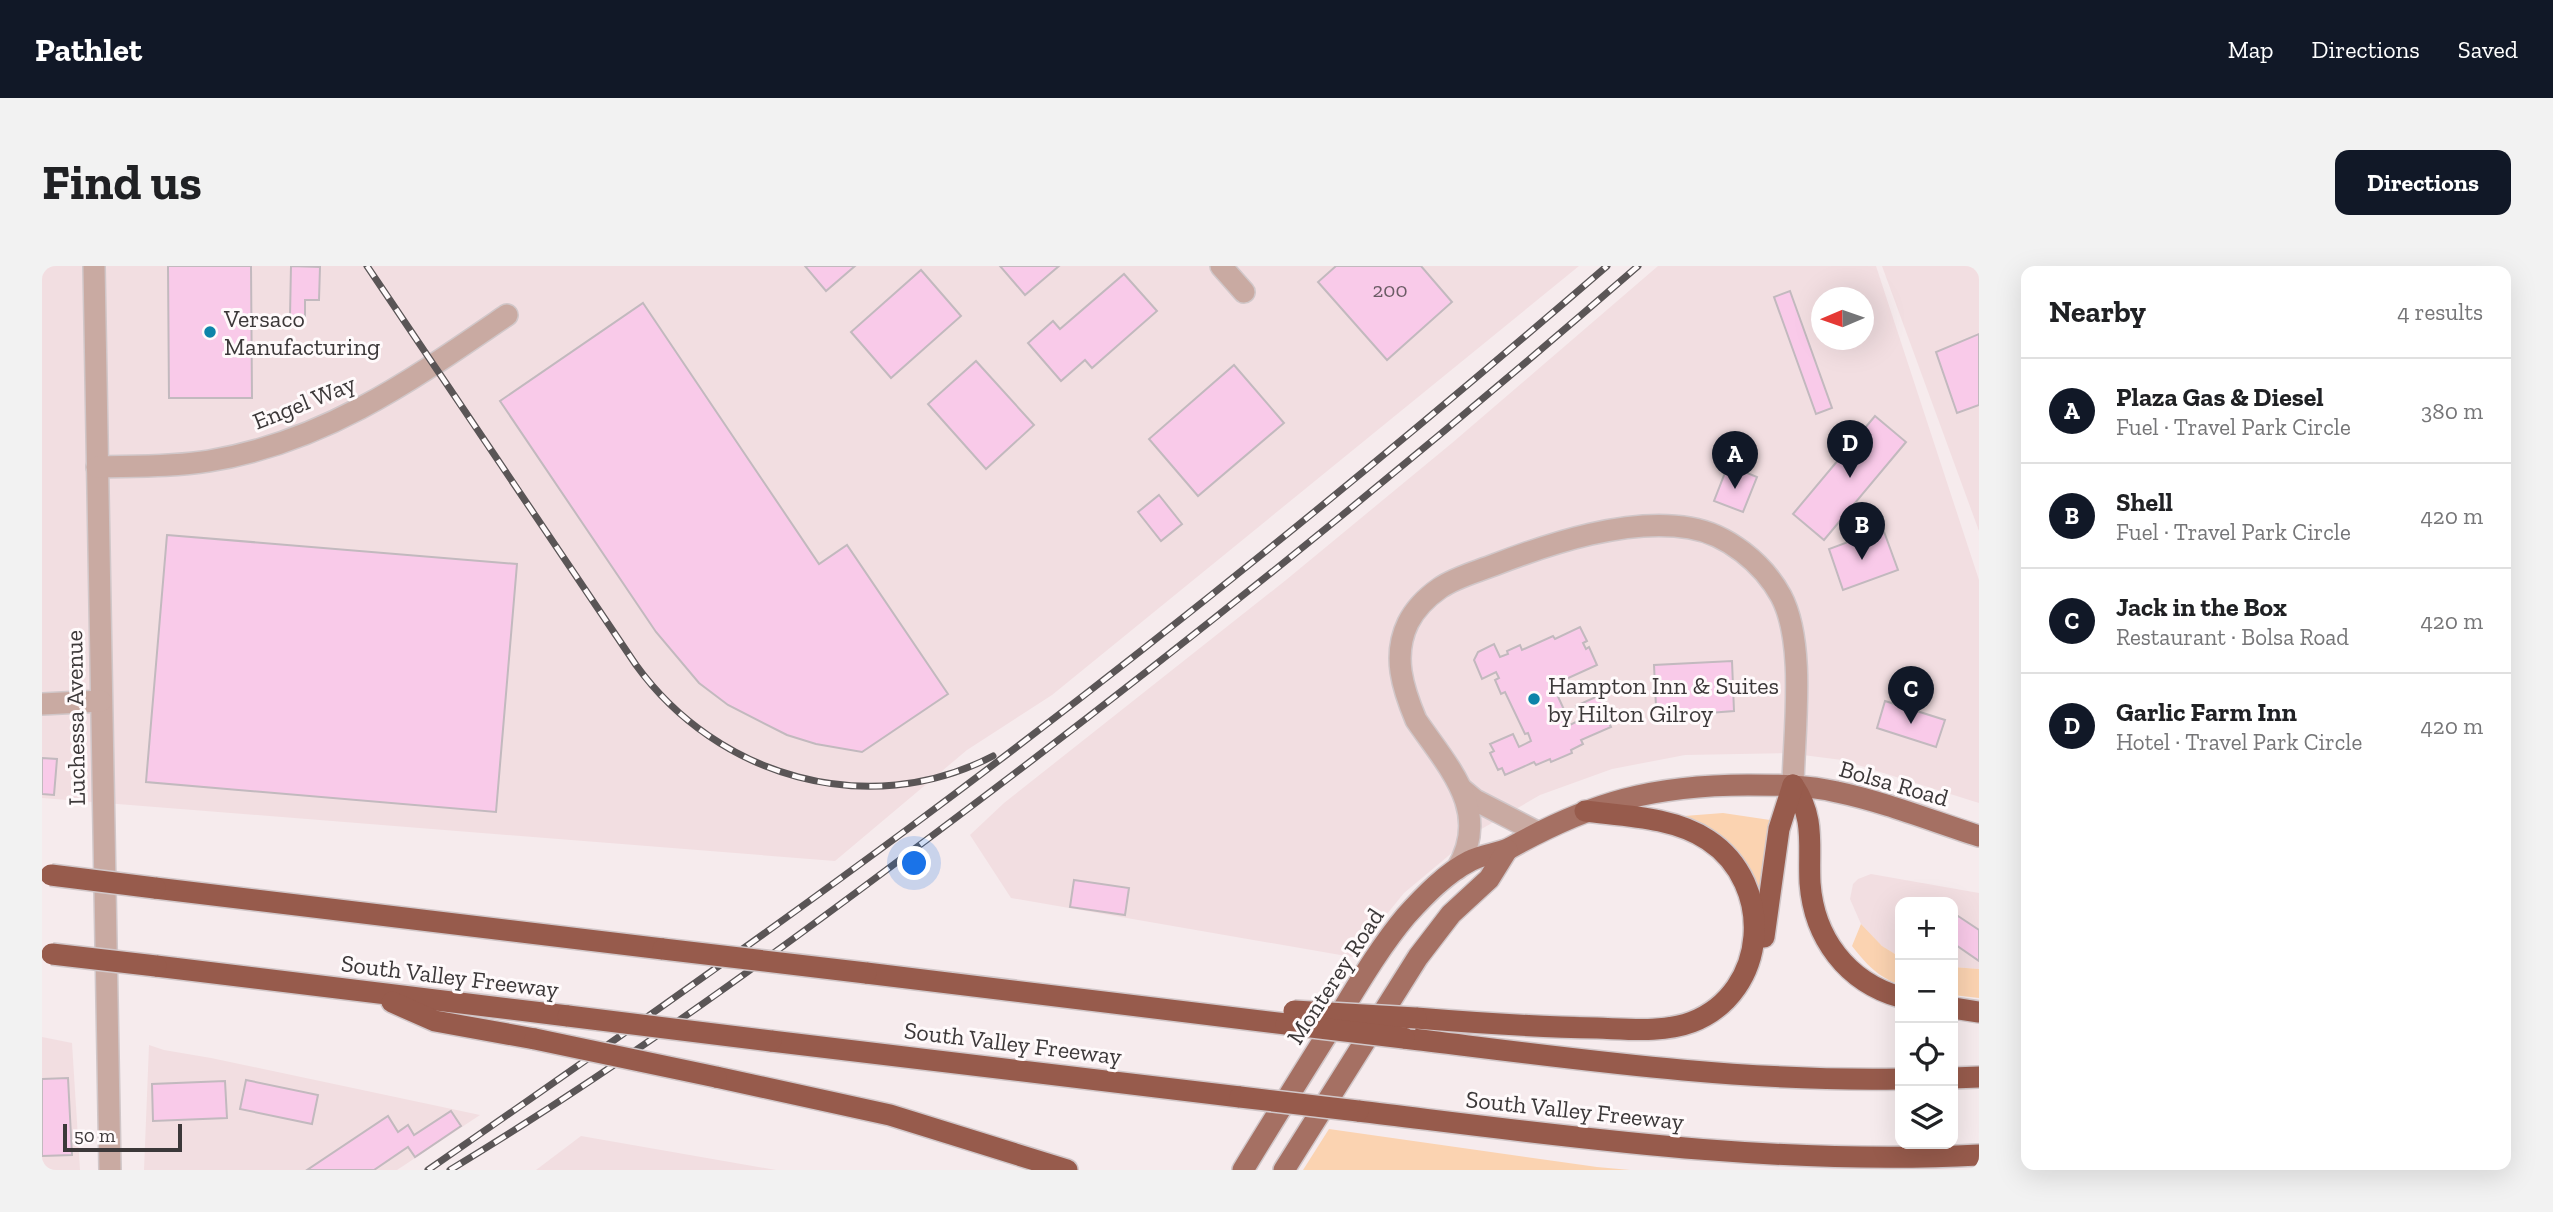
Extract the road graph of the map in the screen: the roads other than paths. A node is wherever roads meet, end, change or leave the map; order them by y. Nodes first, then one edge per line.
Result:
1 (94, 266) edge
2 (1221, 266) edge
3 (1244, 292) dead end
4 (507, 315) dead end
5 (97, 467) junction
6 (101, 701) junction
7 (42, 704) edge
8 (1793, 785) junction
9 (1463, 790) junction
10 (1585, 810) junction
11 (1537, 832) junction
12 (1979, 836) edge
13 (1507, 850) junction
14 (1457, 869) junction
15 (47, 874) edge
16 (47, 953) edge
17 (371, 993) junction
18 (1895, 995) edge
19 (1726, 999) junction
20 (1958, 1009) edge
21 (1979, 1012) edge
22 (1290, 1017) junction
23 (1979, 1077) edge
24 (1958, 1078) edge
25 (1895, 1079) edge
26 (931, 1126) junction
27 (1979, 1155) edge
28 (110, 1170) edge
29 (1039, 1170) edge
30 (1067, 1170) edge
31 (1243, 1170) edge
32 (1284, 1170) edge

1 - 5 street, Luchessa Avenue
2 - 3 street
4 - 5 street, Engel Way
5 - 6 street, Luchessa Avenue
6 - 7 street
6 - 28 street, Luchessa Avenue
8 - 9 street
8 - 10 main road, Monterey Road
8 - 12 main road, Bolsa Road
8 - 18 highway
8 - 19 highway
9 - 11 street
9 - 14 street
10 - 11 main road, Monterey Road
10 - 19 highway
11 - 13 main road, Monterey Road
13 - 14 main road, Monterey Road
13 - 32 main road, Monterey Road
14 - 31 main road, Monterey Road
15 - 22 highway, South Valley Freeway, bridge
16 - 17 highway, South Valley Freeway, bridge
17 - 26 highway, bridge
17 - 27 highway, South Valley Freeway, bridge
19 - 22 highway, bridge
20 - 21 highway
22 - 25 highway, South Valley Freeway, bridge
23 - 24 highway
26 - 29 highway
26 - 30 highway

